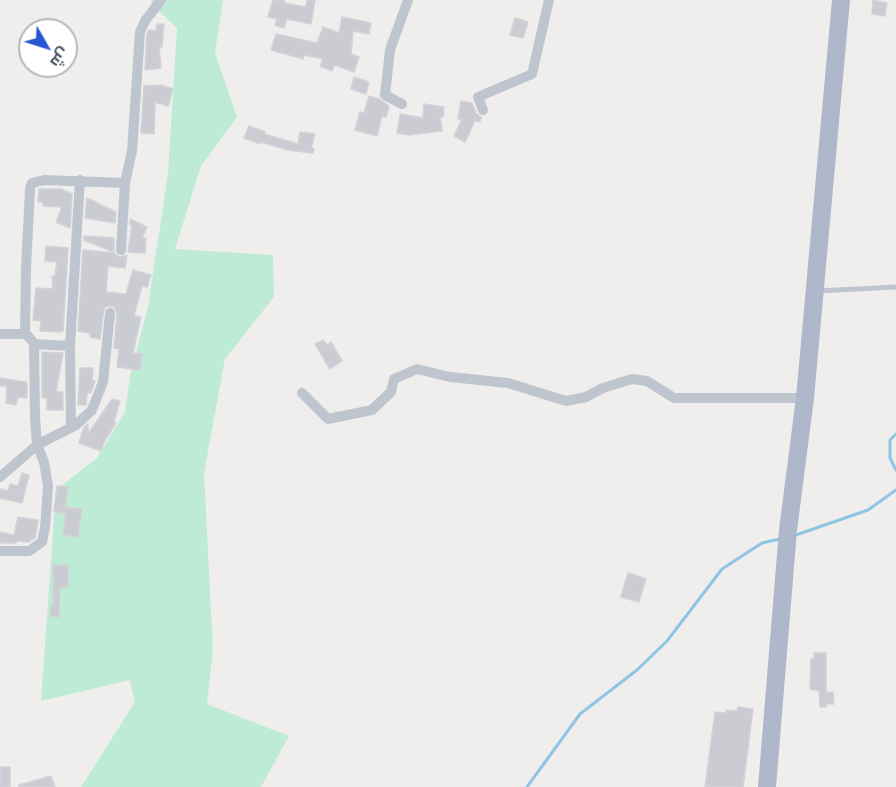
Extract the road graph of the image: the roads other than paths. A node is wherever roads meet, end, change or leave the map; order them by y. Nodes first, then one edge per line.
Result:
1 (161, 0) edge
2 (408, 0) edge
3 (549, 0) edge
4 (841, 0) edge
5 (402, 104) dead end
6 (483, 110) dead end
7 (80, 180) junction
8 (125, 183) junction
9 (121, 250) dead end
10 (896, 287) edge
11 (814, 291) junction
12 (110, 313) dead end
13 (0, 334) edge
14 (26, 334) junction
15 (34, 344) junction
16 (70, 346) junction
17 (302, 393) dead end
18 (805, 398) junction
19 (71, 428) junction
20 (38, 446) junction
21 (0, 477) edge
22 (0, 551) edge
23 (767, 787) edge

1 - 8 street
2 - 5 street
3 - 6 street
4 - 11 main road
7 - 8 street
7 - 14 street
7 - 16 street
8 - 9 street
10 - 11 lane
11 - 18 main road
12 - 19 street
13 - 14 street
14 - 15 street
15 - 16 street
15 - 20 street
16 - 19 street
17 - 18 street
18 - 23 main road
19 - 20 street
20 - 21 street
20 - 22 street

